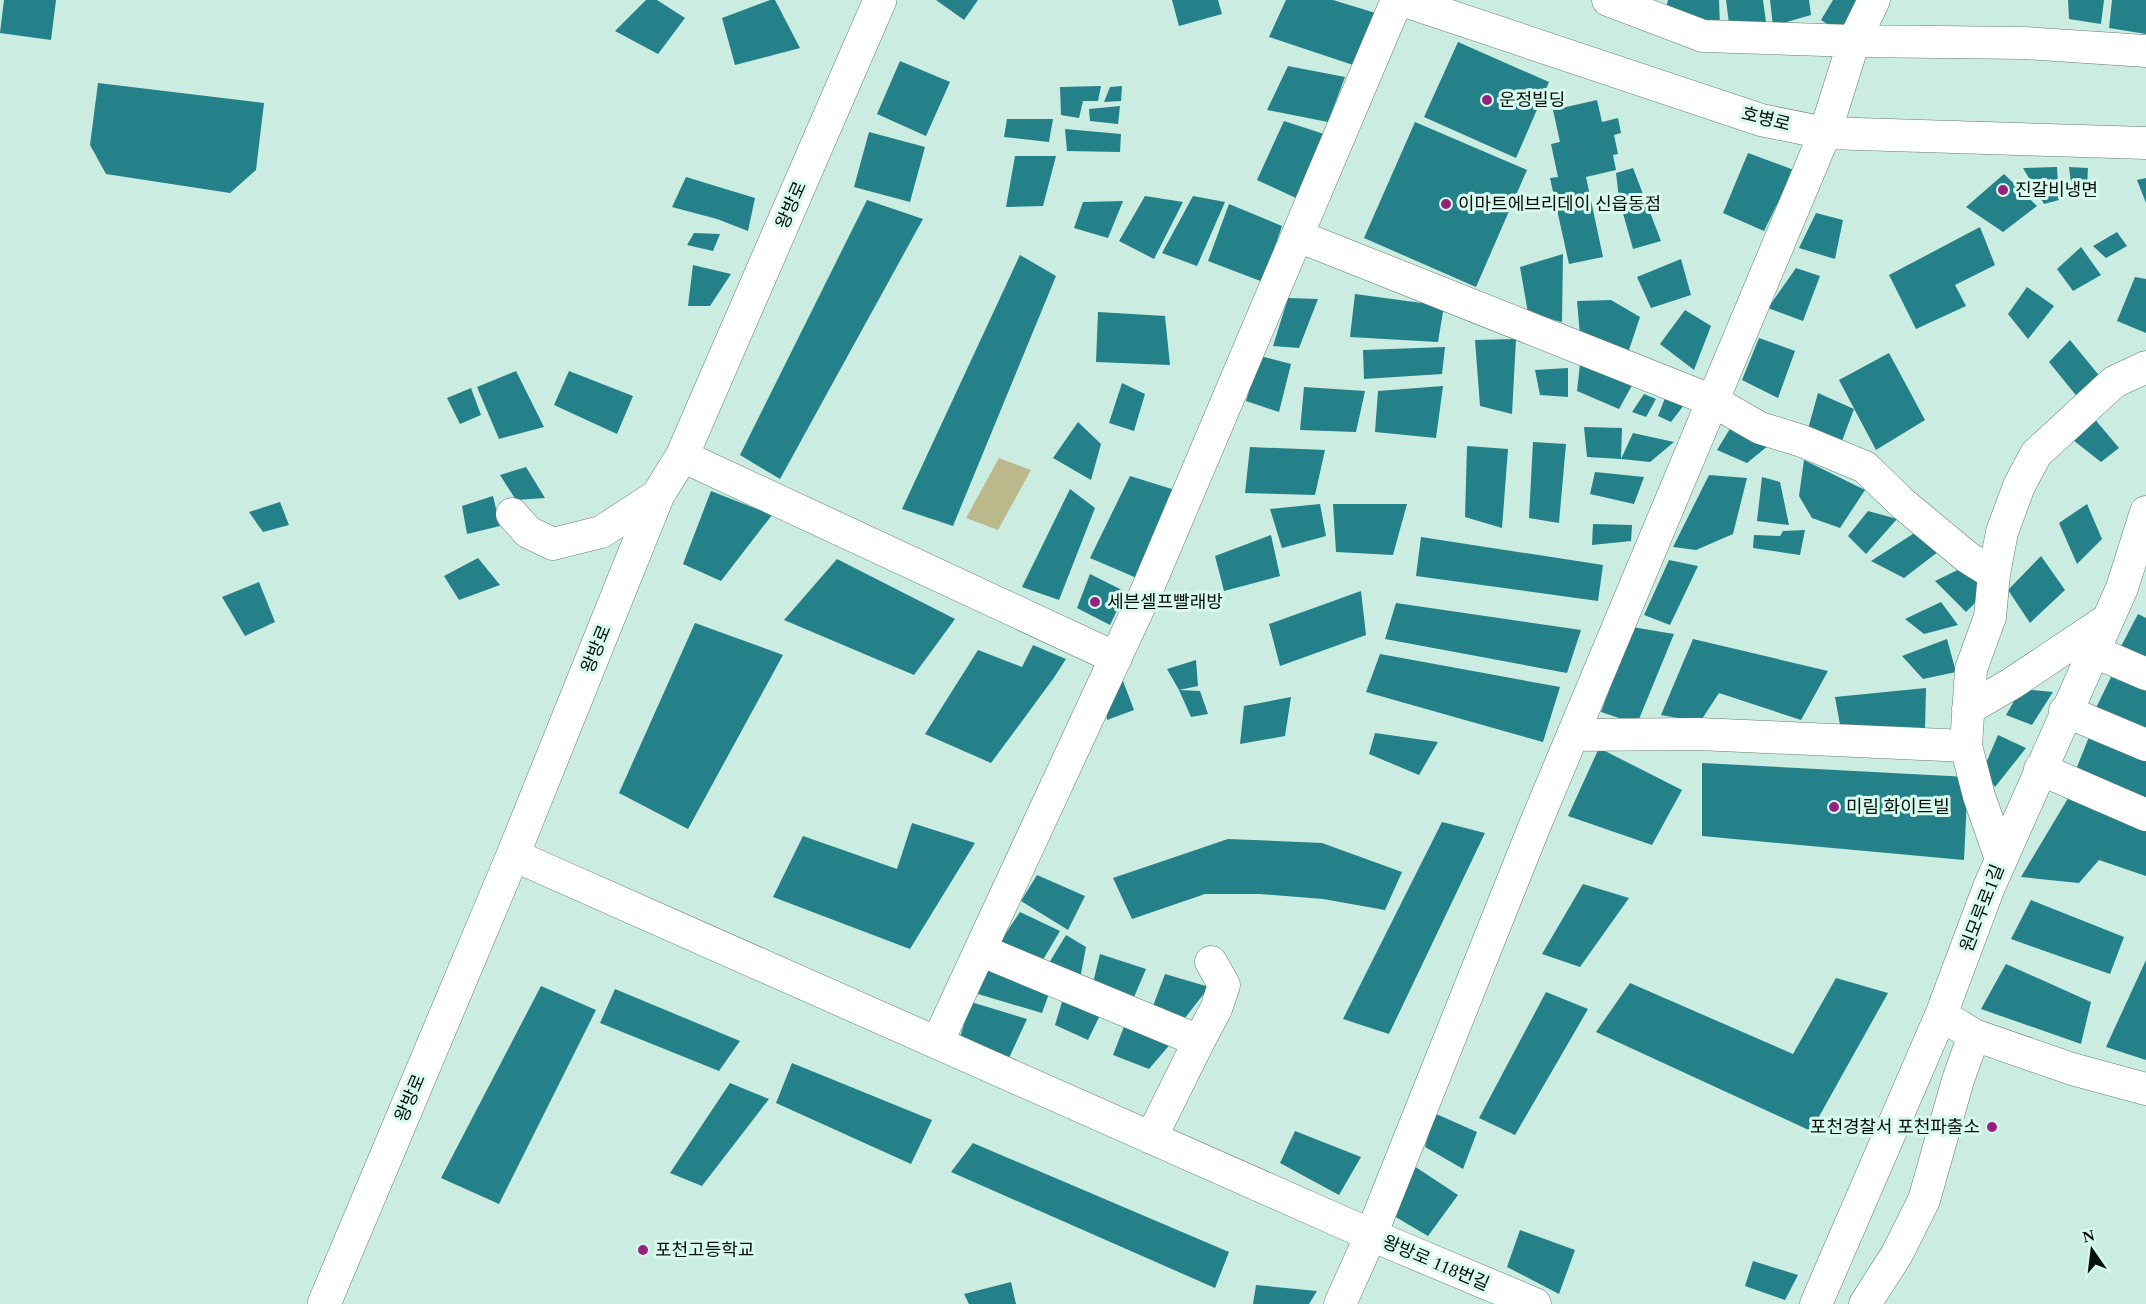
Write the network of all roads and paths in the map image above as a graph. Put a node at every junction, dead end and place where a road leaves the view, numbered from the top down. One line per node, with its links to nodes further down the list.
1 (880, 0): 13 (main road, 왕방로)
2 (1397, 0): 10 (street)
3 (1402, 0): 8 (street, 호병로)
4 (1608, 0): 6 (street)
5 (1874, 0): 6 (street)
6 (1854, 41): 7 (street); 8 (street)
7 (2146, 51)
8 (1826, 133): 9 (street, 호병로); 12 (street)
9 (2146, 142)
10 (1298, 236): 12 (street); 21 (street)
11 (2146, 367): 17 (street)
12 (1713, 401): 17 (street); 25 (street)
13 (682, 456): 14 (main road, 왕방로); 21 (street)
14 (658, 495): 16 (street); 30 (main road, 왕방로)
15 (2146, 512): 18 (street, 원모루로1길)
16 (512, 514)
17 (1994, 573): 23 (street)
18 (2134, 595): 19 (street, 원모루로1길)
19 (2107, 620): 20 (street, 원모루로1길); 23 (street)
20 (2093, 651): 22 (street); 24 (street, 원모루로1길)
21 (1116, 658): 32 (street)
22 (2146, 674)
23 (1968, 709): 27 (street)
24 (2065, 711): 26 (street); 28 (street, 원모루로1길)
25 (1572, 735): 27 (street); 40 (street)
26 (2146, 745)
27 (1966, 746): 31 (street)
28 (2040, 769): 29 (street); 31 (street, 원모루로1길)
29 (2146, 815)
30 (513, 855): 37 (street, 왕방로 118번길); 41 (main road, 왕방로)
31 (2001, 859): 34 (street, 원모루로1길)
32 (980, 950): 36 (street); 37 (street)
33 (1211, 962): 36 (street)
34 (1941, 1015): 35 (street); 44 (street, 원모루로1길)
35 (1974, 1035): 38 (street); 45 (street)
36 (1199, 1041): 39 (street)
37 (937, 1043): 39 (street, 왕방로 118번길)
38 (2146, 1089)
39 (1151, 1138): 40 (street, 왕방로 118번길)
40 (1371, 1235): 42 (street); 43 (street, 왕방로 118번길)
41 (324, 1304)
42 (1340, 1304)
43 (1535, 1304)
44 (1816, 1304)
45 (1864, 1304)

